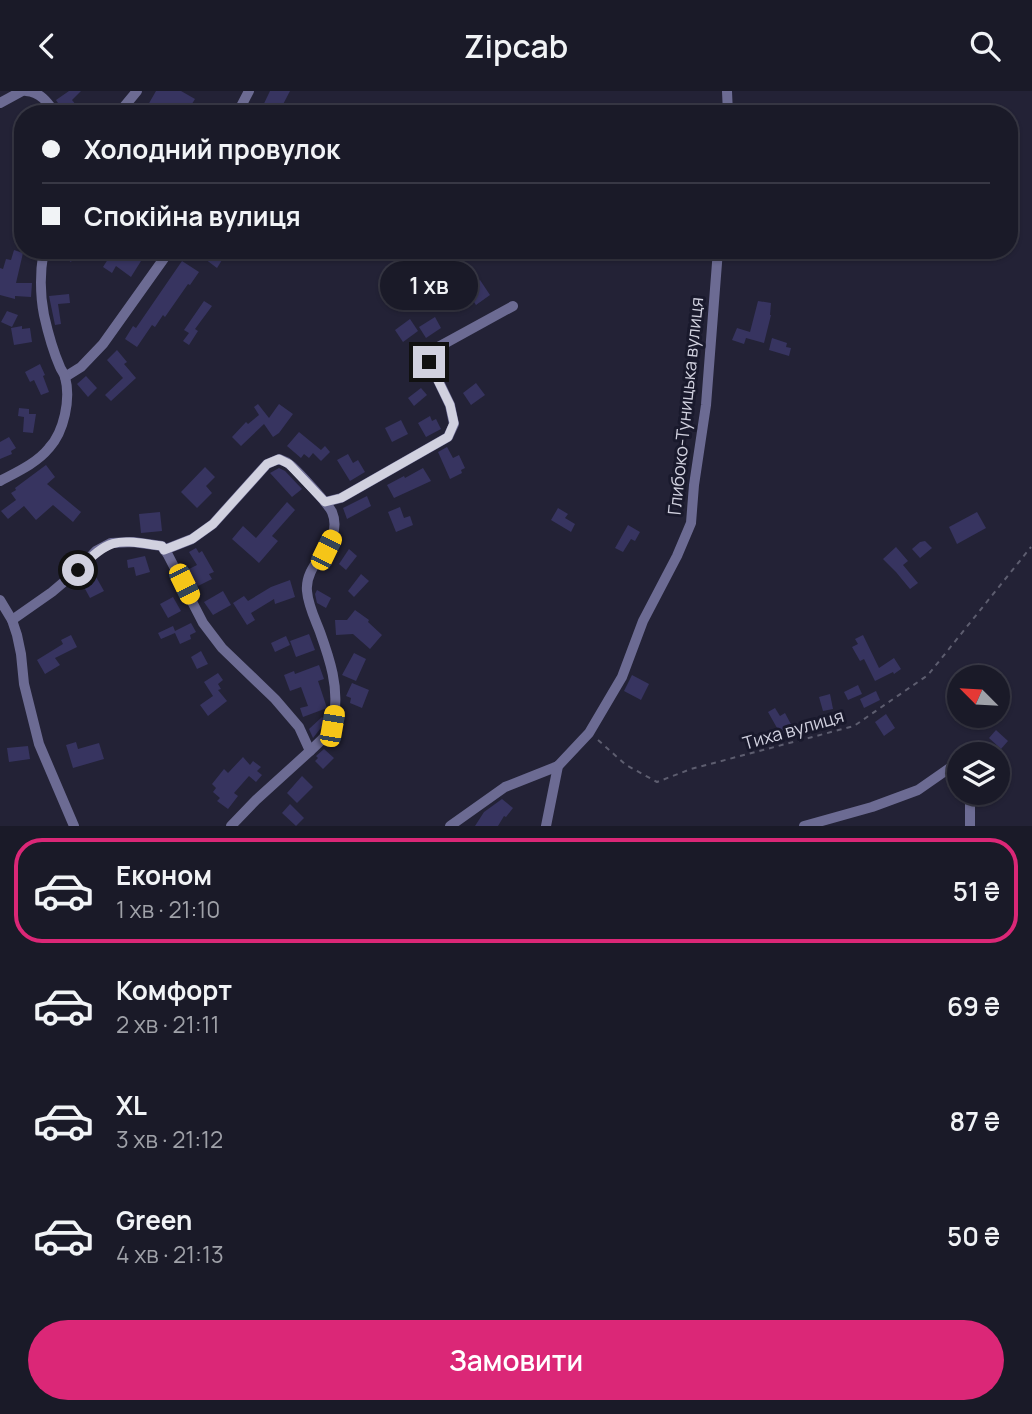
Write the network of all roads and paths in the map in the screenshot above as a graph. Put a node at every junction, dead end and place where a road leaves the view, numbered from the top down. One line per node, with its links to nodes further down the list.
1 (24, 91): 3 (street); 4 (street)
2 (137, 91): 5 (street)
3 (0, 103)
4 (49, 105)
5 (125, 105)
6 (43, 259): 10 (street)
7 (164, 259): 10 (street)
8 (717, 259): 17 (street, Глибоко-Туницька вулиця)
9 (513, 306): 12 (street)
10 (65, 377): 11 (street)
11 (0, 481)
12 (325, 502): 14 (street); 18 (street)
13 (1031, 547): 17 (path, Тиха вулиця)
14 (164, 550): 16 (street); 18 (street)
15 (0, 600): 16 (street)
16 (12, 620): 22 (street)
17 (590, 733): 19 (street, Глибоко-Туницька вулиця)
18 (310, 751): 23 (street)
19 (558, 766): 24 (street); 25 (street)
20 (947, 770): 26 (street)
21 (970, 805): 27 (street)
22 (74, 826)
23 (231, 826)
24 (450, 826)
25 (546, 826)
26 (804, 826)
27 (970, 826)

